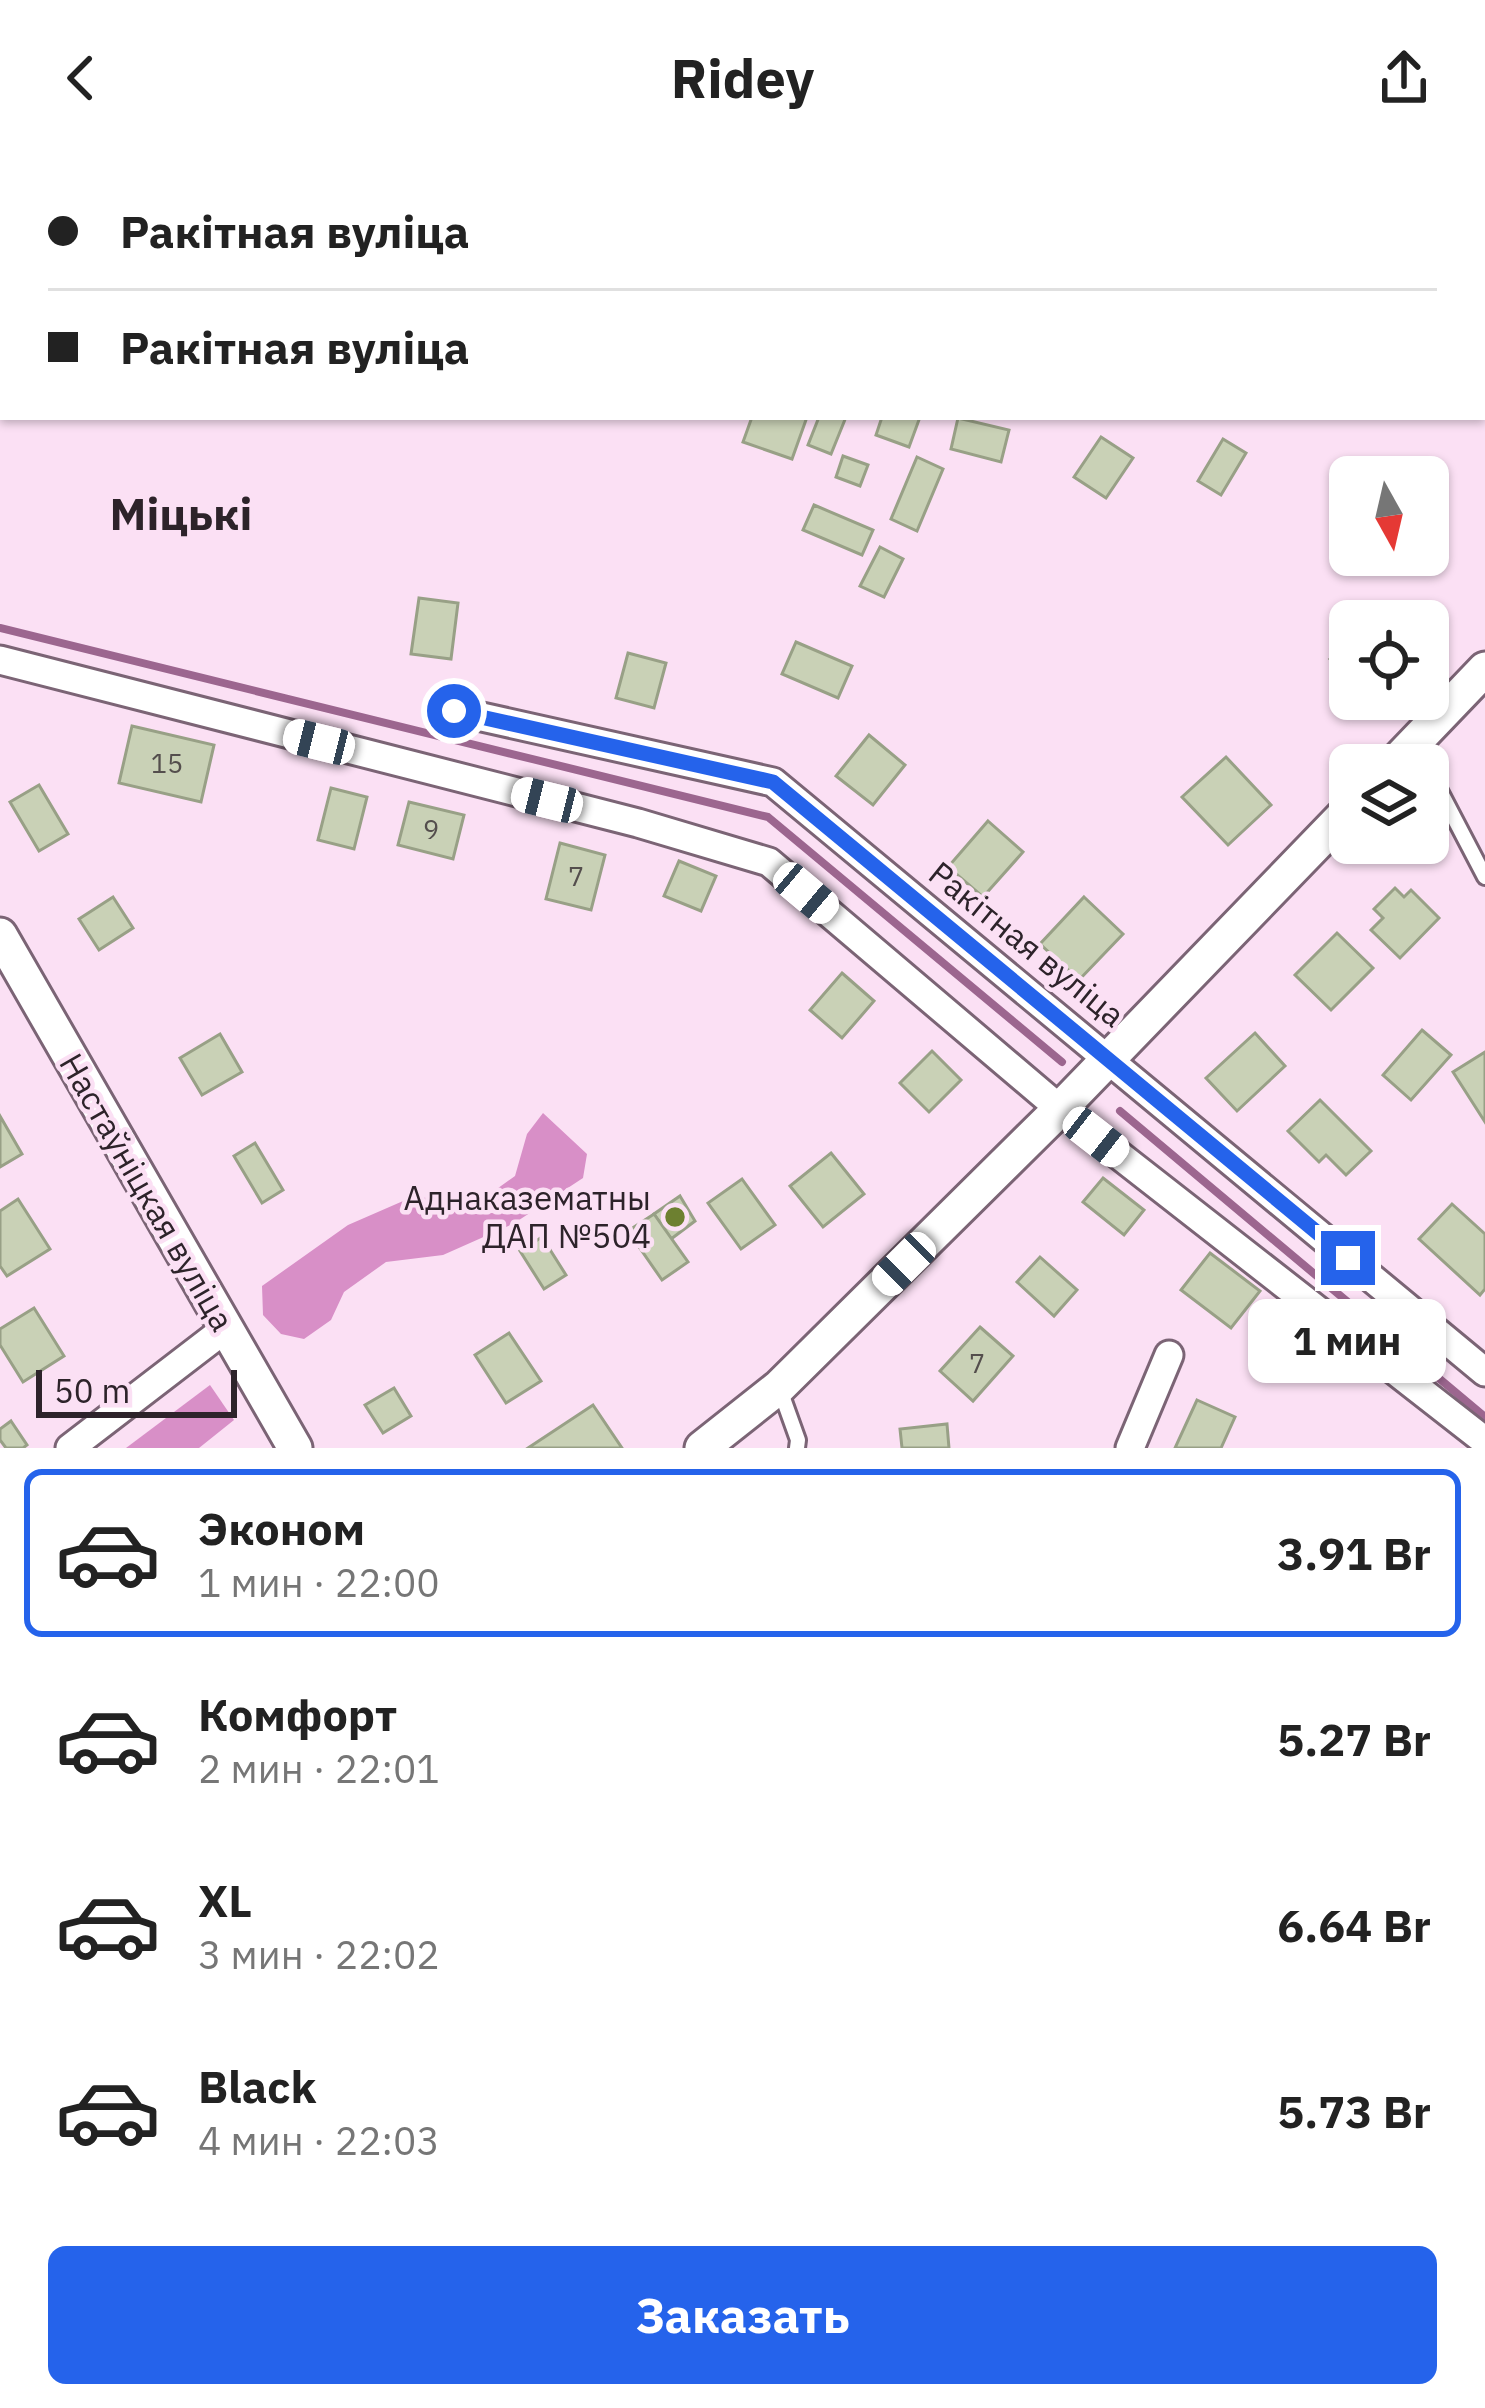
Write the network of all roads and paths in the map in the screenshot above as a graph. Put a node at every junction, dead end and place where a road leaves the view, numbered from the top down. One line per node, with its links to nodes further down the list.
1 (0, 660): 10 (street)
2 (1485, 669): 4 (street)
3 (454, 711): 9 (street, Ракітная вуліца)
4 (1428, 744)
5 (1449, 816): 7 (lane)
6 (1329, 831): 9 (street)
7 (1485, 877)
8 (0, 935): 11 (street, Настаўніцкая вуліца)
9 (1109, 1058): 10 (street); 13 (street, Ракітная вуліца)
10 (1060, 1109): 14 (street); 15 (street)
11 (226, 1329): 16 (street); 17 (street, Настаўніцкая вуліца)
12 (1169, 1355): 20 (street)
13 (1485, 1372)
14 (779, 1387): 18 (street); 19 (lane)
15 (1485, 1441)
16 (70, 1448)
17 (296, 1448)
18 (703, 1448)
19 (796, 1448)
20 (1130, 1448)

